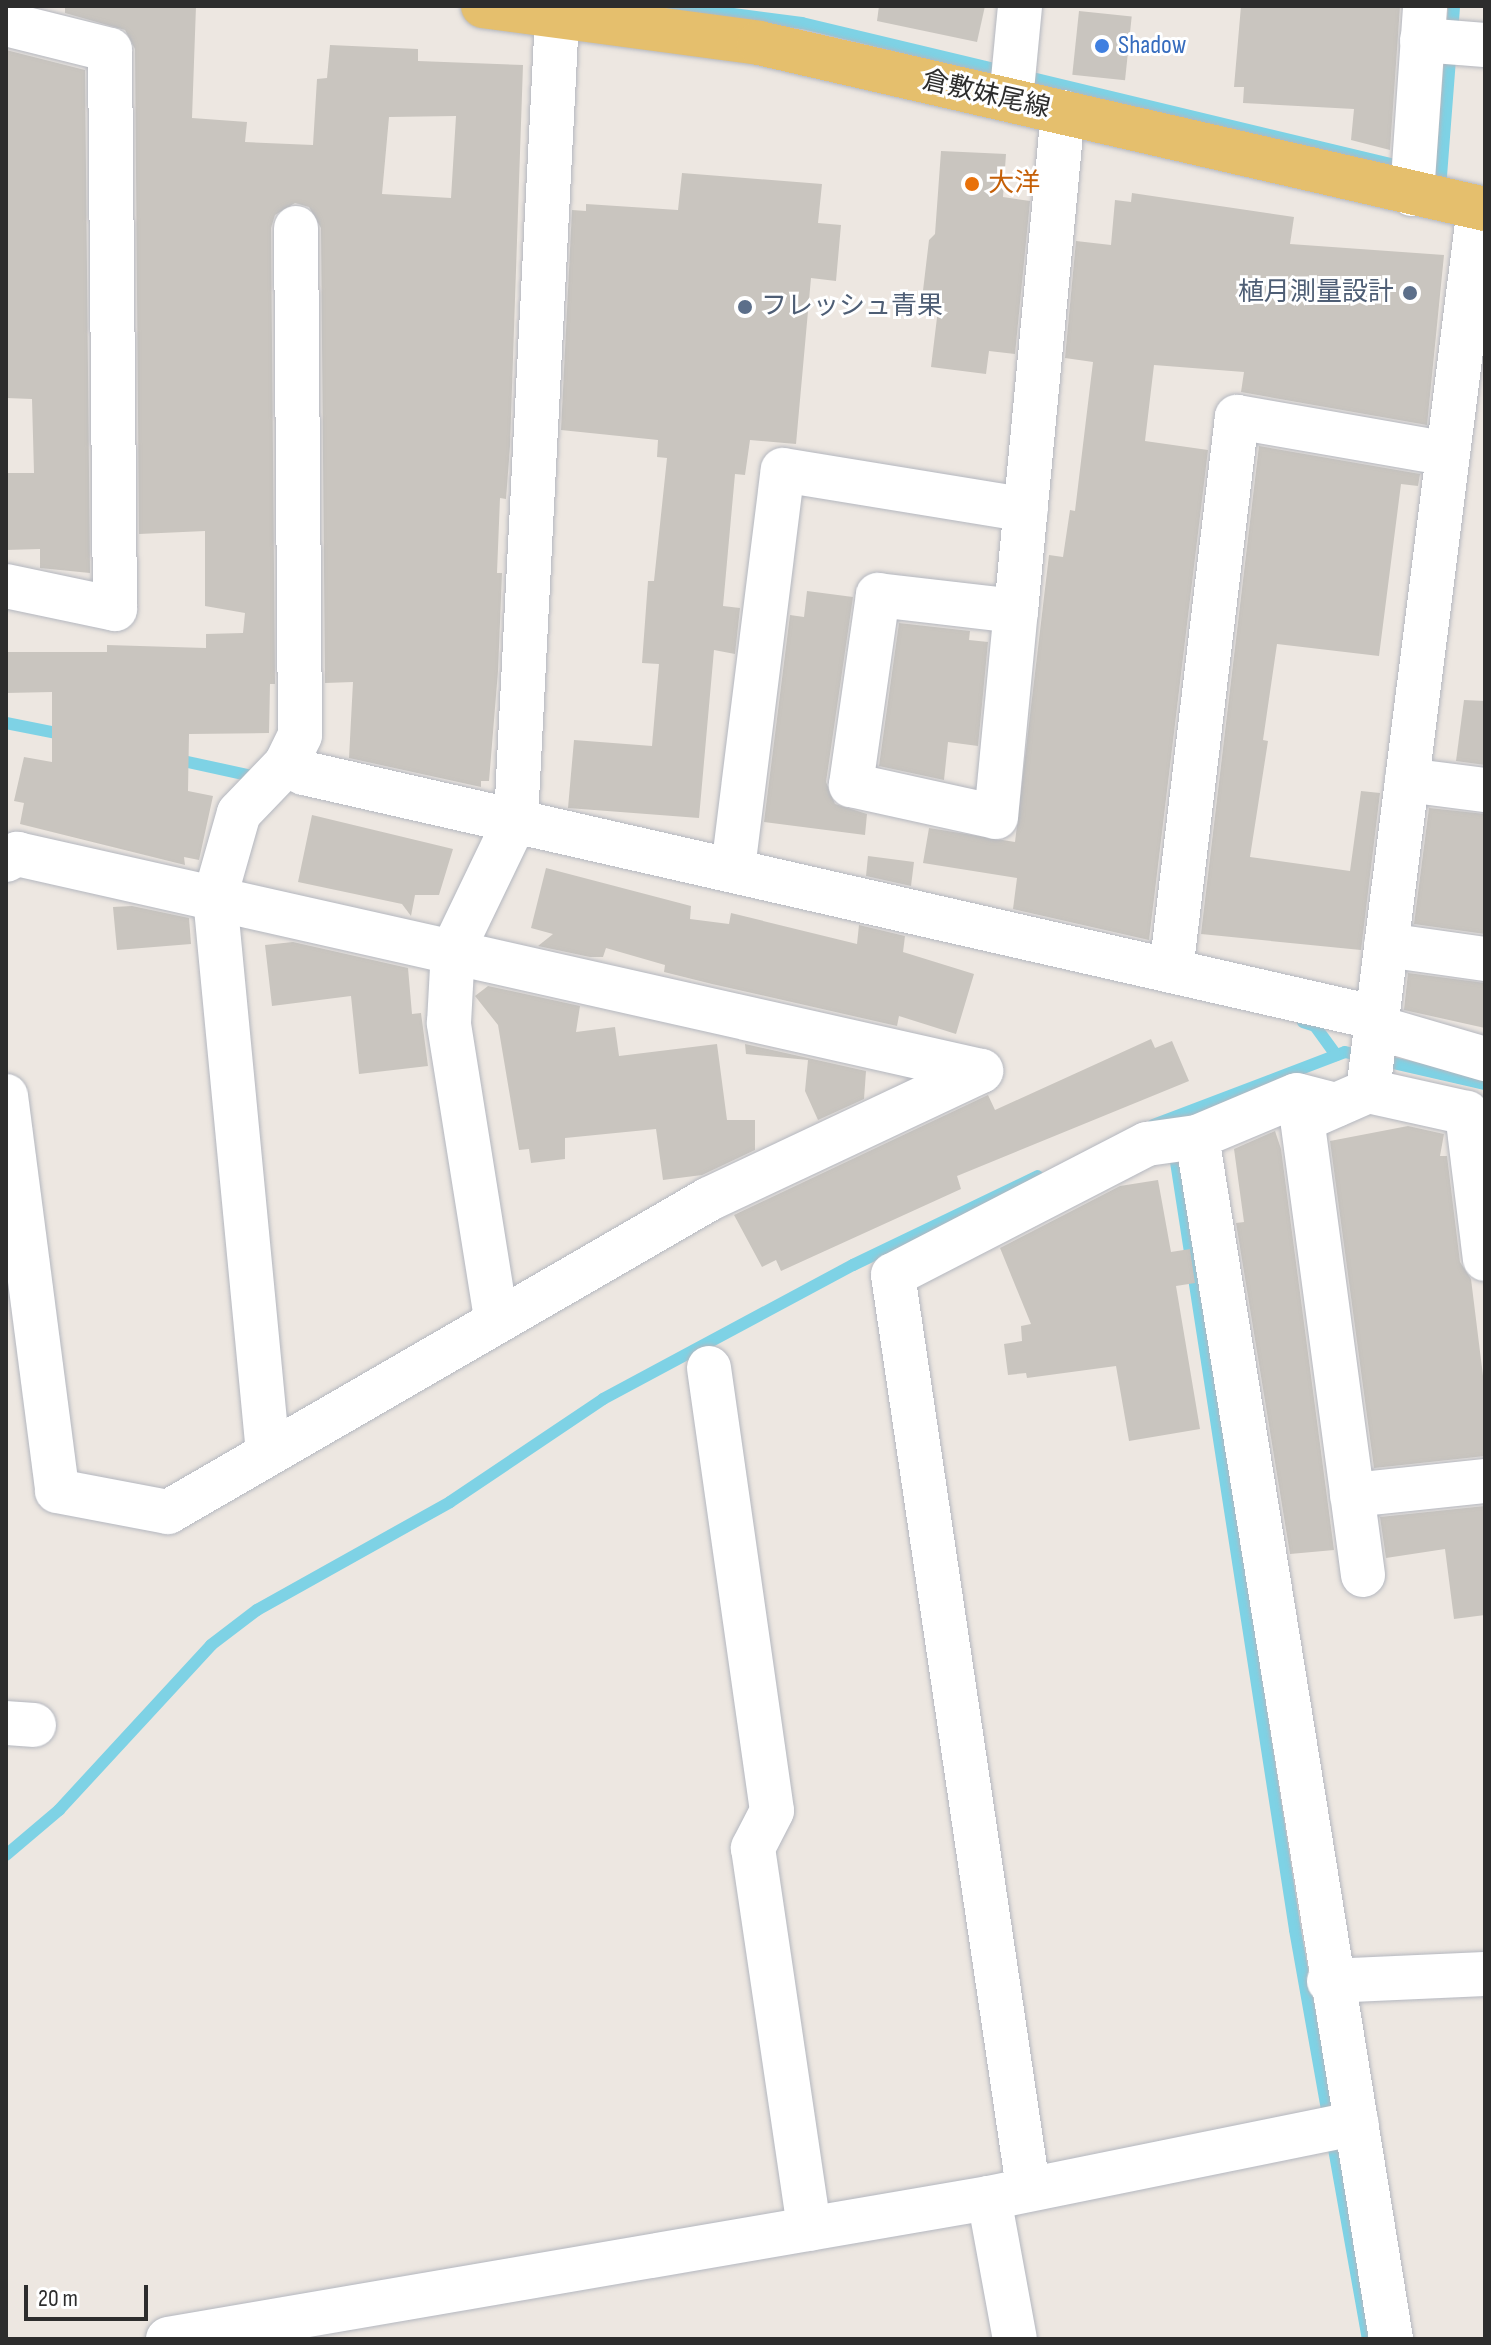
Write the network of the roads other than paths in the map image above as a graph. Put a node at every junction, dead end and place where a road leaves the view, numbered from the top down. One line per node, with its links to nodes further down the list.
1 (483, 6): 3 (main road, 倉敷妹尾線)
2 (1020, 6): 6 (street)
3 (557, 17): 6 (main road, 倉敷妹尾線); 18 (street)
4 (6, 24): 13 (street)
5 (1446, 35): 8 (street)
6 (1013, 83): 7 (main road, 倉敷妹尾線)
7 (1063, 112): 8 (main road, 倉敷妹尾線); 12 (street)
8 (1413, 178): 9 (main road, 倉敷妹尾線)
9 (1482, 209): 11 (street)
10 (296, 228): 15 (street)
11 (1448, 454): 16 (street); 25 (street)
12 (1026, 510): 14 (street); 20 (street)
13 (6, 586)
14 (1016, 611): 14 (street)
15 (276, 773): 18 (street); 21 (street)
16 (1407, 780): 17 (street); 22 (street)
17 (1485, 790)
18 (512, 829): 20 (street); 23 (street)
19 (6, 860): 21 (street)
20 (733, 869): 25 (street)
21 (215, 897): 23 (street); 34 (street)
22 (1386, 945): 24 (street); 26 (street)
23 (453, 950): 32 (street); 32 (street)
24 (1485, 959)
25 (1171, 971): 26 (street)
26 (1367, 1059): 27 (street); 29 (street); 30 (street); 36 (street)
27 (1485, 1059)
28 (6, 1096): 34 (street)
29 (1476, 1111): 31 (street)
30 (1181, 1139): 39 (street); 41 (street)
31 (1485, 1259)
32 (496, 1318): 34 (street)
33 (709, 1368): 42 (street)
34 (268, 1453)
35 (1485, 1481): 36 (street)
36 (1352, 1495): 37 (street)
37 (1363, 1575)
38 (1485, 1974): 39 (street)
39 (1329, 1981): 40 (street)
40 (1340, 2126): 41 (street); 46 (street)
41 (1008, 2193): 42 (street); 45 (street)
42 (809, 2229): 43 (street)
43 (320, 2325): 44 (street)
44 (168, 2339)
45 (1015, 2339)
46 (1391, 2339)

